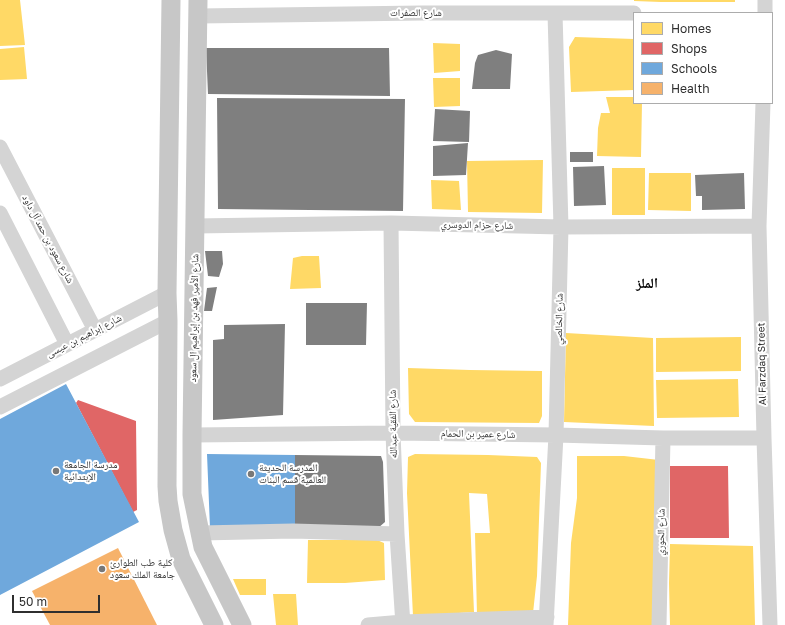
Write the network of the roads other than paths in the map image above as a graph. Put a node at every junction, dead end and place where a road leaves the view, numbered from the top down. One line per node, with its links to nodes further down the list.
1 (171, 0): 15 (main road)
2 (765, 0): 5 (street)
3 (391, 6): 4 (street, شارع الصفرات); 6 (street, شارع الصفرات)
4 (198, 8): 12 (main road, شارع الأمير فهد بن إبراهيم ال سعود)
5 (766, 12)
6 (555, 13): 7 (street, شارع الصفرات); 14 (street, شارع الخالصي)
7 (633, 14)
8 (763, 104): 13 (street, Al Farzdaq Street)
9 (0, 147): 17 (street, شارع سعود بن حمد آل داود)
10 (0, 213): 18 (street)
11 (391, 223): 12 (street, شارع حزام الدوسري); 14 (street, شارع حزام الدوسري); 21 (street, شارع الفقية عبدالله)
12 (196, 226): 22 (main road, شارع الأمير فهد بن إبراهيم ال سعود)
13 (758, 226): 14 (street, شارع حزام الدوسري); 25 (street, Al Farzdaq Street)
14 (561, 227): 23 (street, شارع الخالصي)
15 (167, 293): 16 (main road); 17 (street, شارع إبراهيم بن عيسى)
16 (168, 321): 20 (street); 30 (main road)
17 (95, 330): 18 (street, شارع إبراهيم بن عيسى)
18 (67, 344): 19 (street, شارع إبراهيم بن عيسى)
19 (0, 379)
20 (0, 407)
21 (393, 433): 22 (street, شارع عمير بن الحمام); 23 (street, شارع عمير بن الحمام); 27 (street, شارع الفقية عبدالله)
22 (192, 435): 26 (main road, شارع الأمير فهد بن إبراهيم ال سعود)
23 (556, 435): 24 (street, شارع عمير بن الحمام); 28 (street, شارع الخالصي)
24 (663, 438): 25 (street, شارع عمير بن الحمام); 33 (street, شارع الحوري)
25 (764, 438): 34 (street, Al Farzdaq Street)
26 (201, 534): 27 (street); 31 (main road, شارع الأمير فهد بن إبراهيم ال سعود)
27 (397, 534): 29 (street, شارع الفقية عبدالله)
28 (547, 621): 29 (street)
29 (403, 624): 32 (street)
30 (214, 625)
31 (242, 625)
32 (368, 625)
33 (659, 625)
34 (770, 625)

